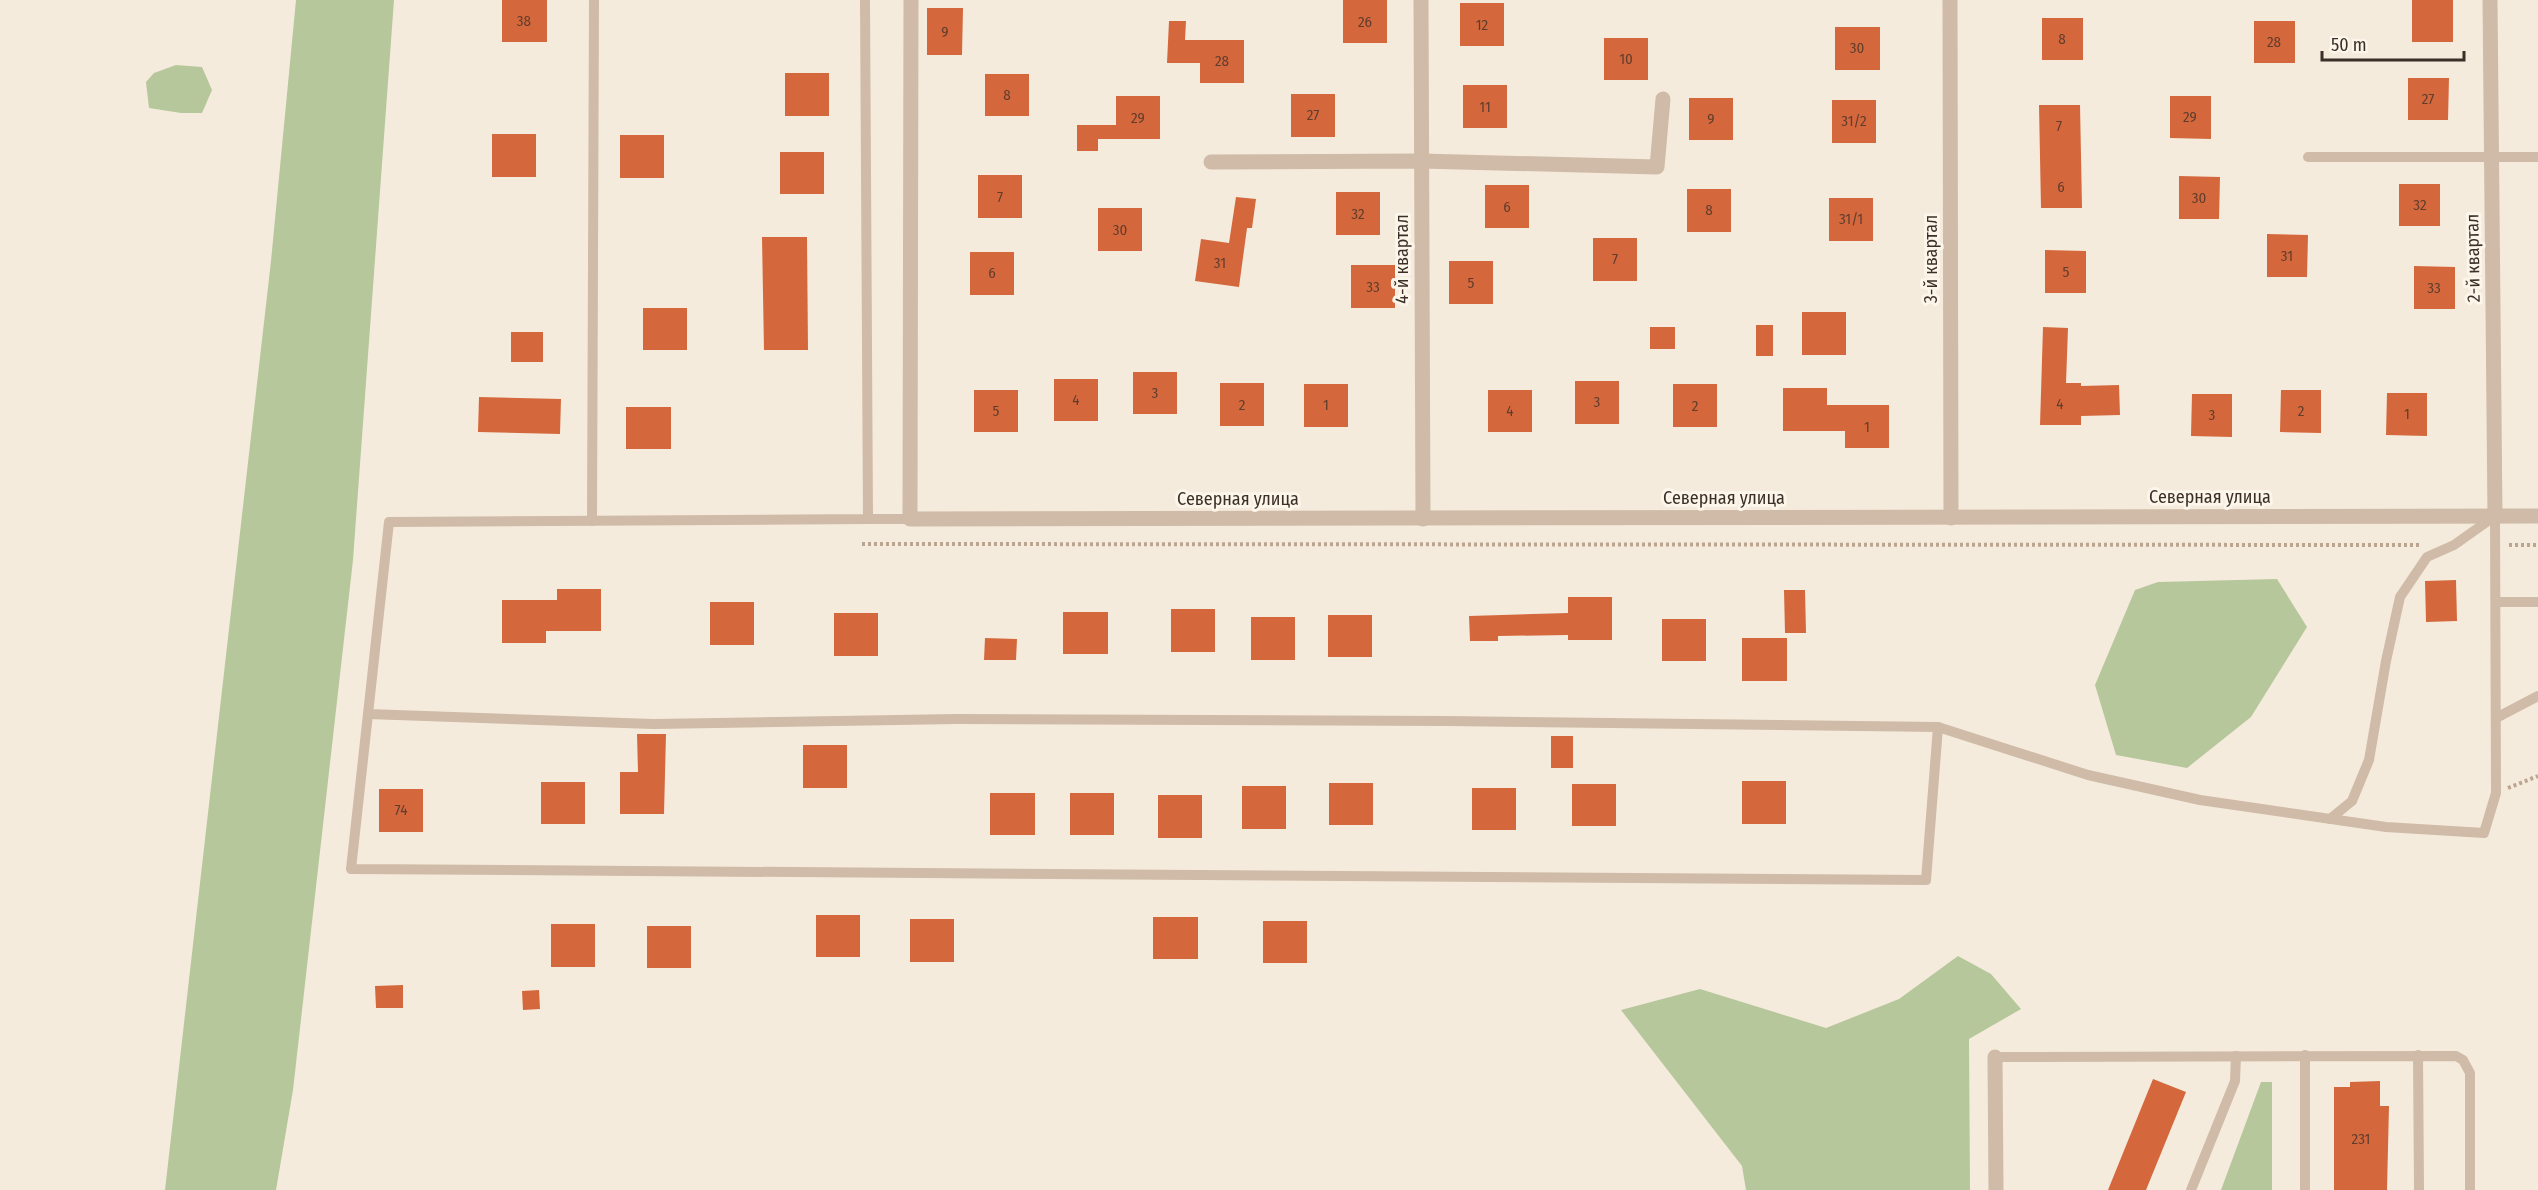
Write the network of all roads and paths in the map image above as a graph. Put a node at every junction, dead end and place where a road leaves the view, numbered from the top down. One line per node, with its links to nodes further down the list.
1 (594, 0): 19 (lane)
2 (865, 0): 16 (lane)
3 (911, 0): 17 (street)
4 (1421, 0): 11 (street, 4-й квартал)
5 (1950, 0): 15 (street, 3-й квартал)
6 (2490, 0): 9 (street, 2-й квартал)
7 (1664, 99): 11 (street)
8 (2308, 157): 9 (lane)
9 (2492, 157): 10 (lane); 13 (street, 2-й квартал)
10 (2538, 157)
11 (1421, 161): 12 (street); 18 (street, 4-й квартал)
12 (1210, 162)
13 (2495, 516): 14 (street, Северная улица); 15 (street, Северная улица); 21 (lane); 22 (lane)
14 (2538, 516)
15 (1951, 518): 18 (street, Северная улица)
16 (868, 519): 17 (lane); 19 (lane)
17 (910, 519): 18 (street, Северная улица)
18 (1423, 519)
19 (592, 521): 27 (lane)
20 (862, 544): 21 (path)
21 (2454, 545): 32 (lane)
22 (2496, 545): 23 (path); 24 (lane)
23 (2538, 545)
24 (2496, 602): 25 (lane); 28 (lane)
25 (2538, 602)
26 (2538, 696): 28 (lane)
27 (368, 714): 29 (lane); 29 (lane)
28 (2496, 718): 31 (lane)
29 (1938, 727): 32 (lane)
30 (2538, 776): 31 (path)
31 (2496, 793): 32 (lane)
32 (2330, 819)
33 (2305, 1055): 34 (lane); 35 (lane); 39 (lane)
34 (2418, 1055): 40 (lane); 41 (lane)
35 (2236, 1056): 36 (lane); 38 (lane)
36 (1995, 1057): 37 (street)
37 (1996, 1190)
38 (2191, 1190)
39 (2305, 1190)
40 (2419, 1190)
41 (2470, 1190)

